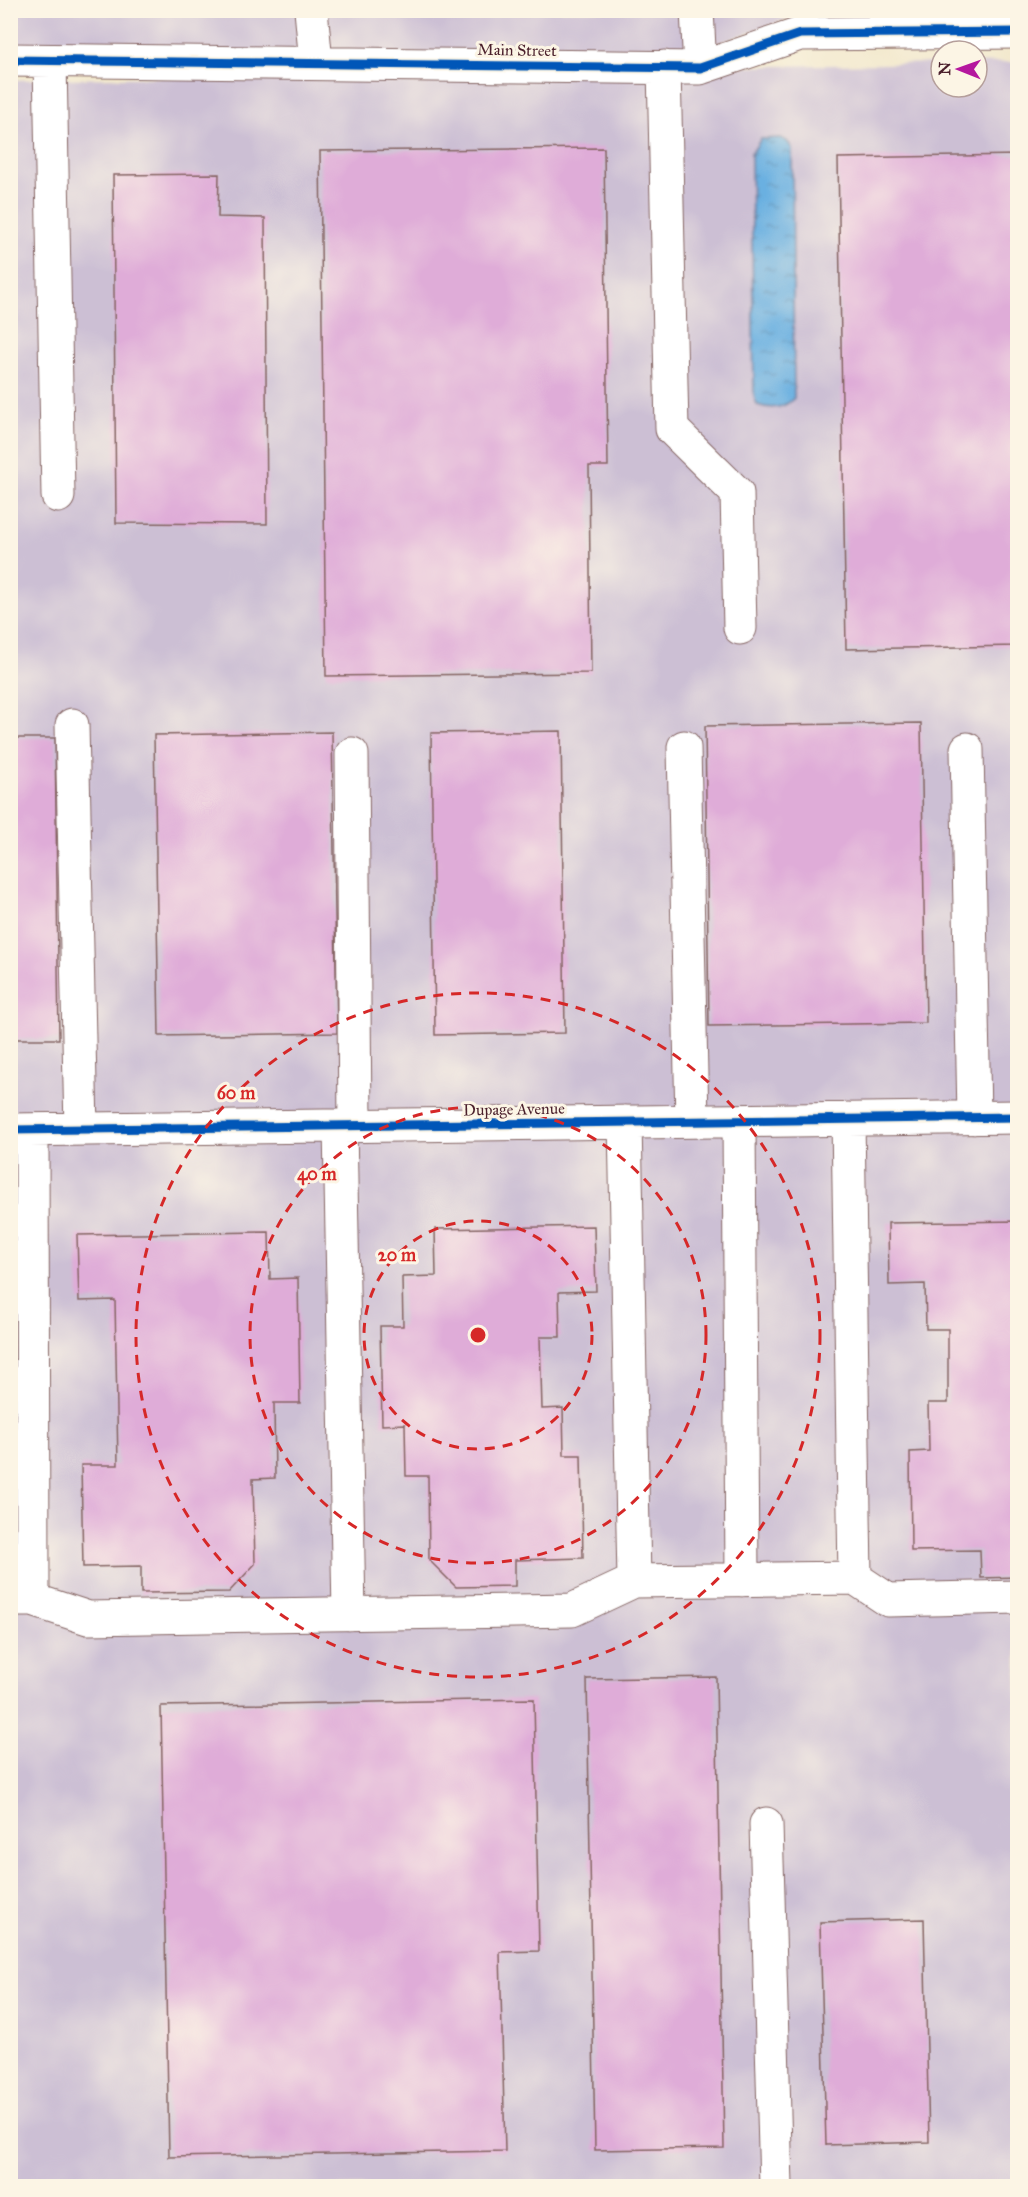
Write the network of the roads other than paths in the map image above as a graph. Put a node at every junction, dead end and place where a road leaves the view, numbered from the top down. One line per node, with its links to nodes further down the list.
1 (311, 10): 7 (street)
2 (697, 10): 9 (street)
3 (800, 22): 4 (street, Main Street); 9 (street, Main Street)
4 (1017, 32)
5 (10, 60): 6 (street, Main Street)
6 (50, 60): 7 (street, Main Street); 10 (street)
7 (316, 63): 8 (street, Main Street)
8 (664, 68): 9 (street, Main Street); 11 (street)
9 (700, 68)
10 (58, 495)
11 (740, 628)
12 (72, 725): 24 (street)
13 (684, 747): 19 (street)
14 (967, 749): 17 (street)
15 (352, 754): 22 (street)
16 (1017, 1117): 17 (street, Dupage Avenue)
17 (974, 1118): 18 (street, Dupage Avenue)
18 (848, 1119): 20 (street, Dupage Avenue); 25 (street)
19 (692, 1121): 20 (street, Dupage Avenue); 21 (street, Dupage Avenue)
20 (739, 1121): 26 (street)
21 (625, 1122): 22 (street, Dupage Avenue); 27 (street)
22 (348, 1126): 24 (street, Dupage Avenue); 30 (street)
23 (21, 1130): 24 (street, Dupage Avenue); 29 (street)
24 (81, 1130)
25 (855, 1578): 26 (street); 28 (street)
26 (742, 1580): 27 (street)
27 (634, 1581): 30 (street)
28 (1017, 1597)
29 (22, 1600): 30 (street)
30 (349, 1614)
31 (766, 1824): 32 (street)
32 (776, 2187)

